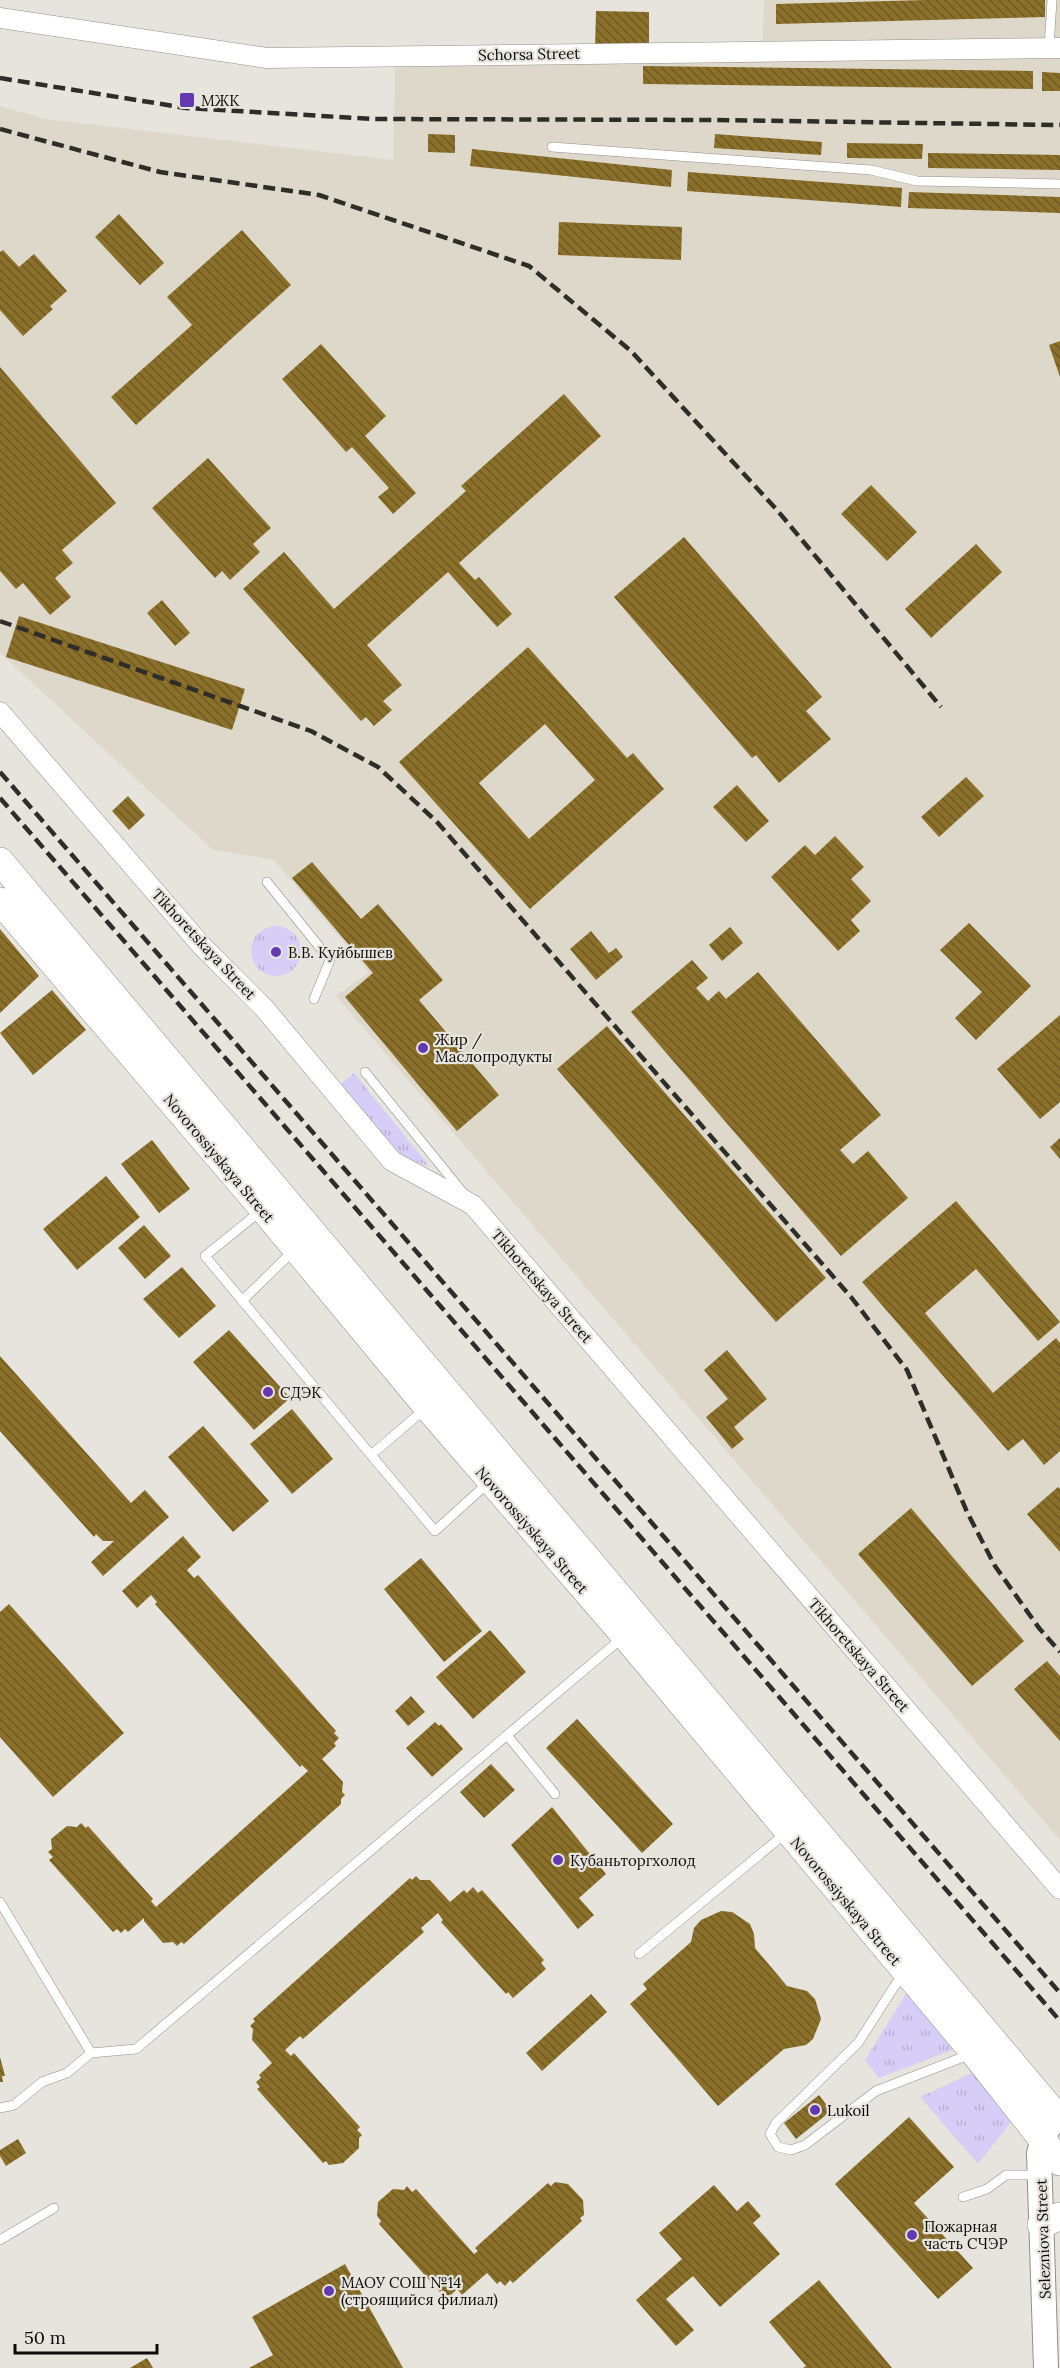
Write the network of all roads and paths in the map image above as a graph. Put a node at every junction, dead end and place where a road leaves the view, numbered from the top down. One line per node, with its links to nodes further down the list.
1 (1052, 0): 3 (lane)
2 (0, 18): 3 (street, Schorsa Street)
3 (1055, 48)
4 (552, 147): 5 (lane)
5 (1060, 184)
6 (0, 712): 12 (street, Tikhoretskaya Street)
7 (0, 861): 16 (main road, Novorossiyskaya Street)
8 (267, 882): 10 (lane)
9 (1, 905): 13 (main road, Novorossiyskaya Street)
10 (314, 999)
11 (365, 1072): 12 (lane)
12 (473, 1205): 23 (street, Tikhoretskaya Street)
13 (263, 1209): 14 (main road, Novorossiyskaya Street); 15 (lane)
14 (296, 1249): 15 (lane); 16 (main road, Novorossiyskaya Street)
15 (242, 1300): 17 (lane)
16 (437, 1399): 17 (lane); 18 (main road, Novorossiyskaya Street); 19 (main road, Novorossiyskaya Street)
17 (371, 1455): 18 (lane)
18 (490, 1481): 19 (main road, Novorossiyskaya Street)
19 (633, 1628): 20 (lane); 22 (main road, Novorossiyskaya Street); 30 (main road, Novorossiyskaya Street)
20 (507, 1735): 21 (lane); 27 (lane)
21 (555, 1794)
22 (788, 1831): 25 (lane); 26 (main road, Novorossiyskaya Street)
23 (1060, 1889)
24 (0, 1902): 27 (lane)
25 (639, 1954)
26 (905, 1971): 28 (main road, Novorossiyskaya Street); 28 (lane)
27 (91, 2053): 29 (lane)
28 (974, 2053): 31 (main road, Novorossiyskaya Street)
29 (0, 2108)
30 (1058, 2117): 31 (street)
31 (1042, 2140): 32 (main road, Novorossiyskaya Street)
32 (1050, 2169): 33 (lane); 35 (street, Selezniova Street)
33 (963, 2197)
34 (54, 2208): 36 (lane)
35 (1051, 2221): 37 (street, Selezniova Street)
36 (0, 2240)
37 (1046, 2368)

